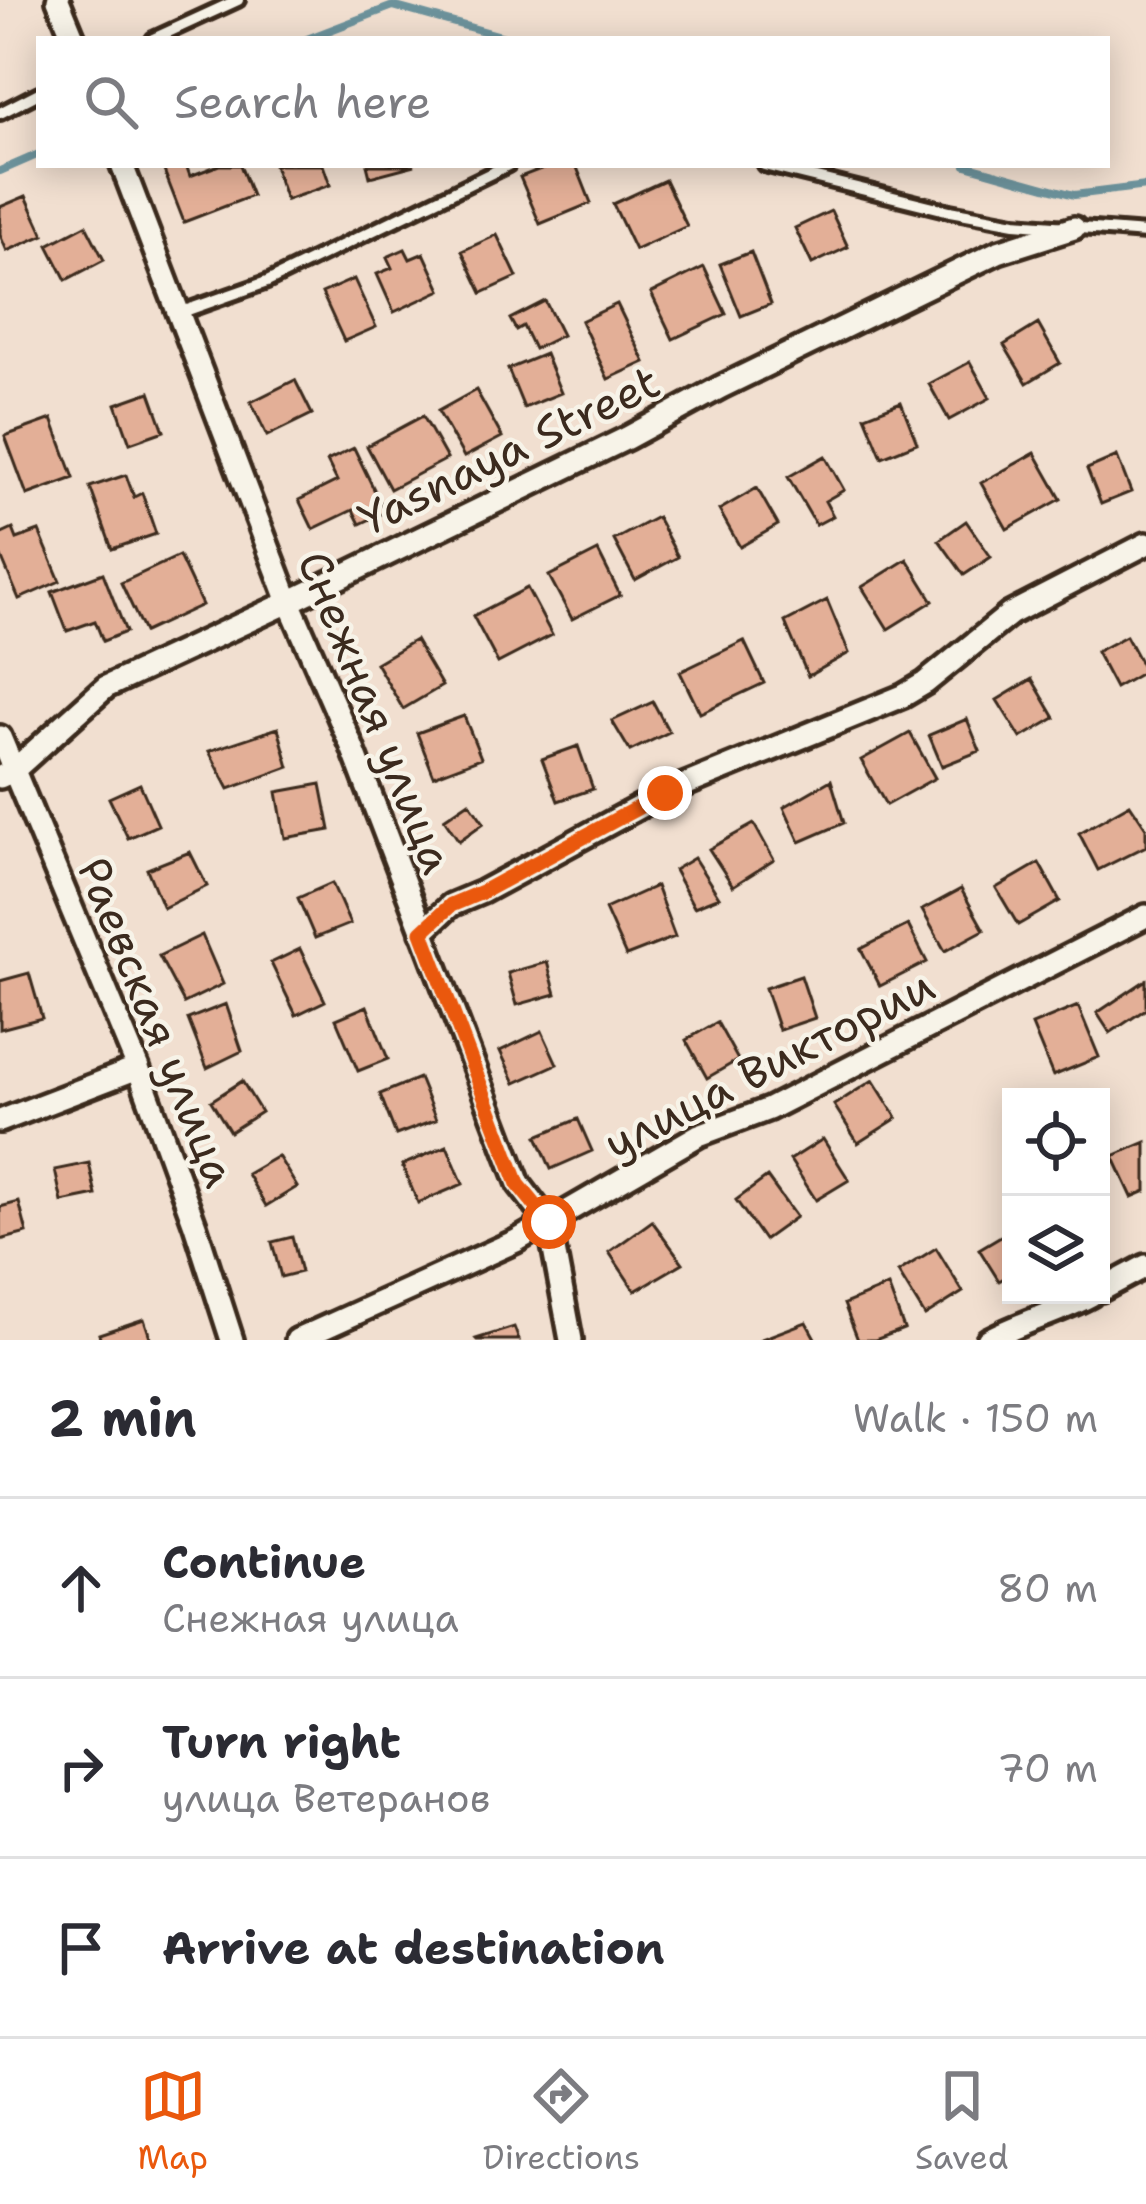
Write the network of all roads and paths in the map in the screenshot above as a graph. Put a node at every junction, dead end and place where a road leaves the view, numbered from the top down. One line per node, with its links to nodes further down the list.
1 (58, 0): 3 (street)
2 (238, 0): 4 (lane)
3 (73, 36)
4 (160, 36)
5 (36, 95): 6 (lane)
6 (0, 113)
7 (123, 168): 12 (street, Снежная улица)
8 (502, 168): 12 (lane)
9 (776, 168): 10 (lane)
10 (1074, 228): 11 (lane); 14 (street, Yasnaya Street)
11 (1146, 233)
12 (179, 313): 14 (street, Снежная улица)
13 (1146, 544): 18 (street)
14 (289, 602): 16 (street, Yasnaya Street); 18 (street, Снежная улица)
15 (0, 736): 16 (street, Раевская улица)
16 (6, 774): 19 (street, Раевская улица)
17 (1146, 916): 21 (street, улица Виктории)
18 (422, 932): 21 (street, Снежная улица)
19 (138, 1068): 20 (street); 25 (street, Раевская улица)
20 (0, 1121)
21 (549, 1222): 26 (street, улица Виктории); 27 (street, Снежная улица)
22 (1146, 1266): 23 (street)
23 (1110, 1285)
24 (1075, 1304): 28 (street)
25 (232, 1340)
26 (297, 1340)
27 (571, 1340)
28 (988, 1340)

